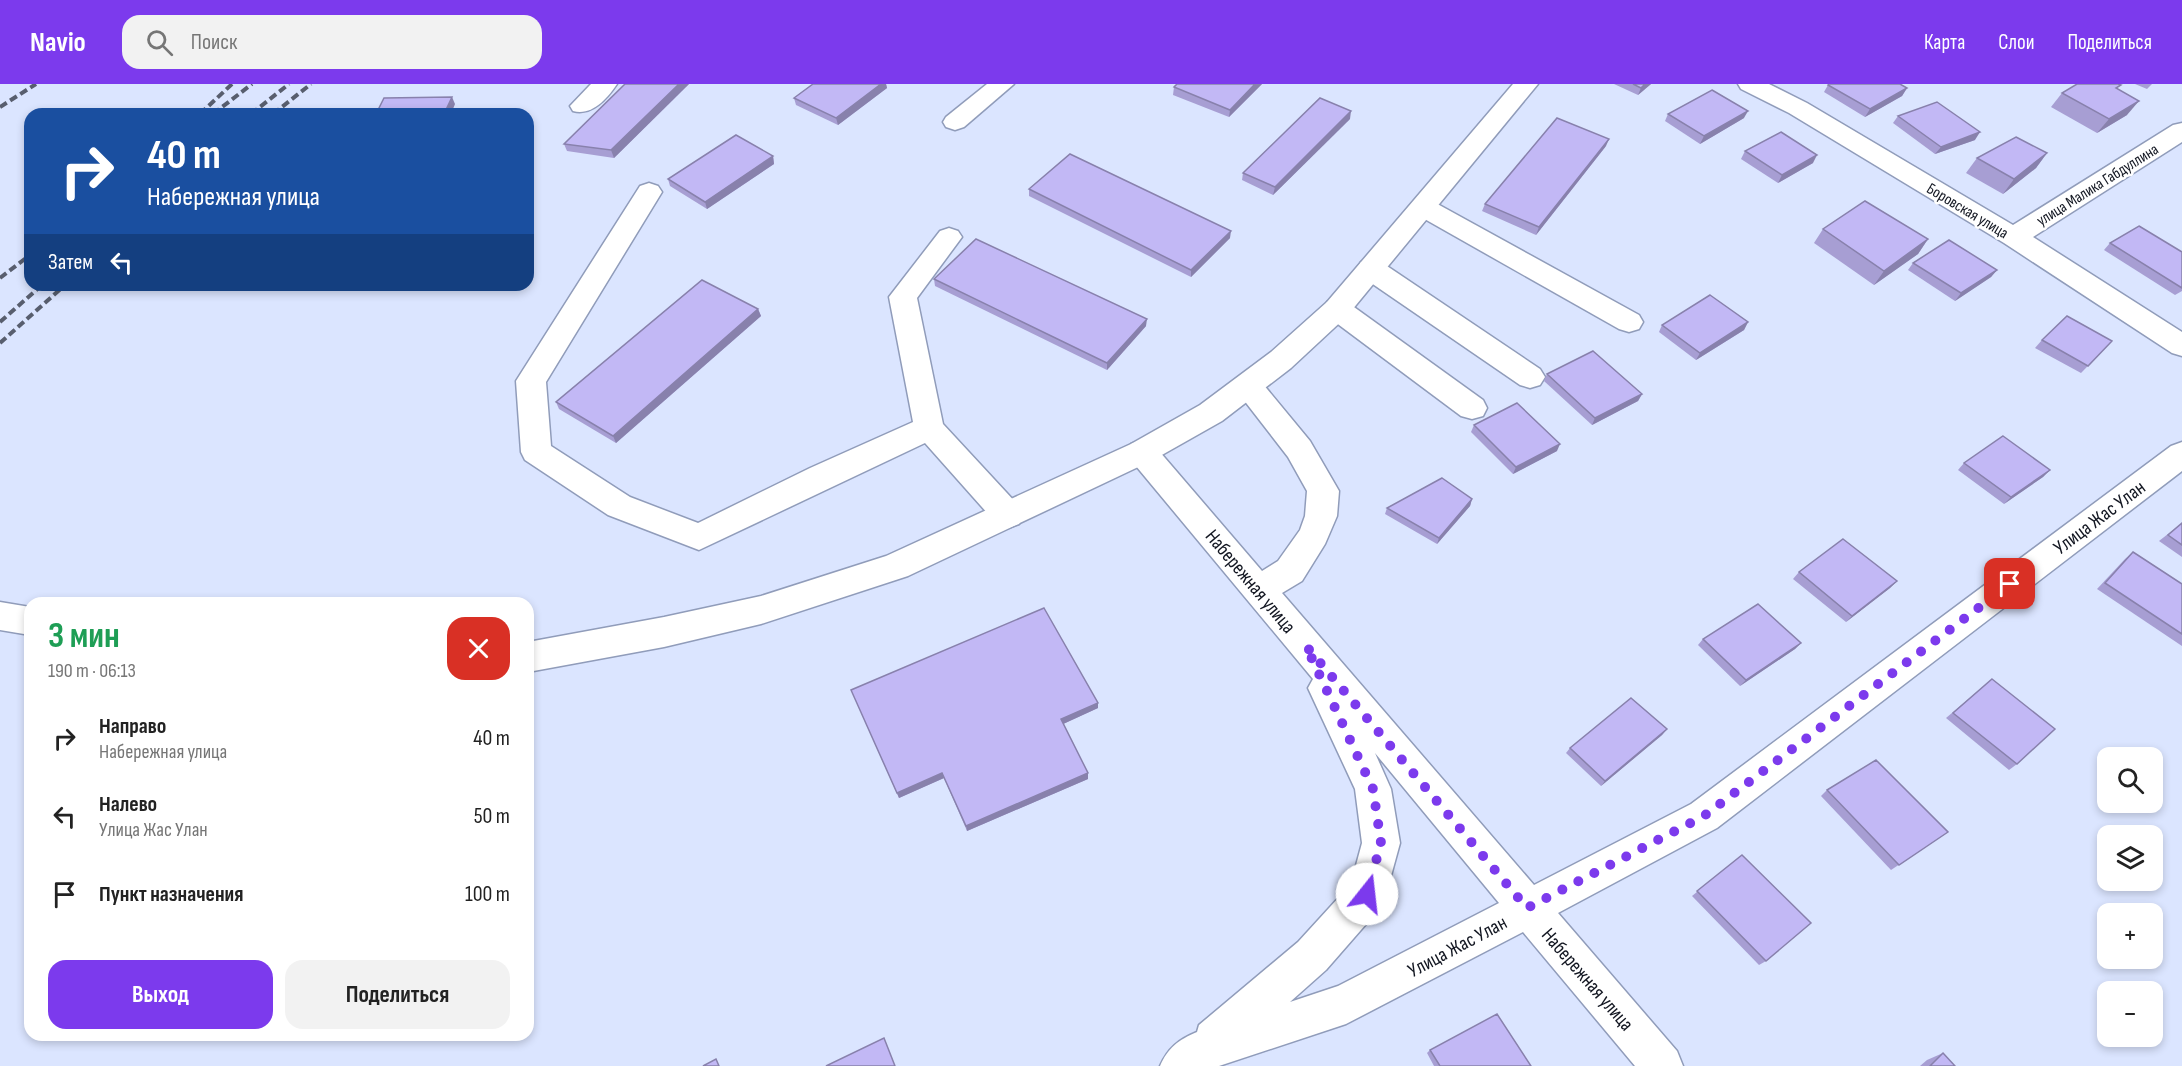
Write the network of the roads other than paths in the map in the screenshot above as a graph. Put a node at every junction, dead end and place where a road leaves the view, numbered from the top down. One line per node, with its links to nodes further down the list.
1 (605, 84): 5 (street)
2 (1002, 84): 6 (street)
3 (1526, 84): 9 (street)
4 (1749, 84): 11 (street, Боровская улица)
5 (582, 106)
6 (955, 122)
7 (2182, 131): 11 (street, улица Малика Габдуллина)
8 (649, 192): 19 (street)
9 (1423, 207): 12 (street); 14 (street)
10 (949, 237): 19 (street)
11 (2013, 237): 15 (street, Боровская улица)
12 (1371, 269): 13 (street); 16 (street)
13 (1336, 309): 17 (street); 18 (street)
14 (1629, 322)
15 (2182, 346)
16 (1530, 377)
17 (1248, 386): 20 (street); 23 (street)
18 (1472, 408)
19 (929, 428): 22 (street)
20 (1142, 452): 22 (street); 23 (street, Набережная улица)
21 (2182, 454): 28 (street, Улица Жас Улан)
22 (1008, 515): 27 (street)
23 (1258, 590): 26 (street, Набережная улица)
24 (0, 616): 25 (street)
25 (24, 620)
26 (1306, 646): 28 (street, Набережная улица); 29 (street)
27 (534, 656)
28 (1527, 908): 29 (street, Улица Жас Улан); 30 (street, Набережная улица)
29 (1191, 1059)
30 (1662, 1066)

